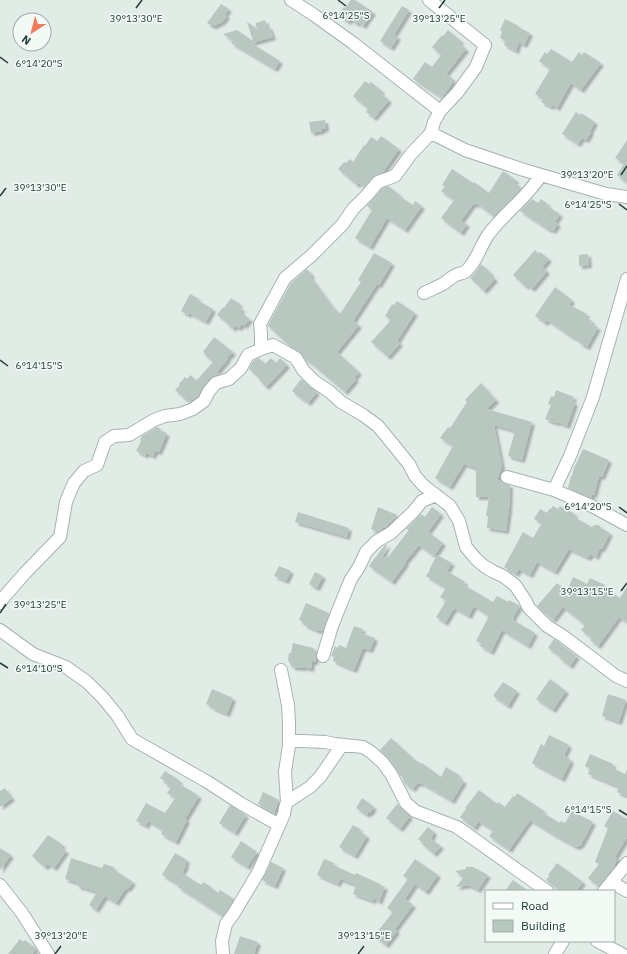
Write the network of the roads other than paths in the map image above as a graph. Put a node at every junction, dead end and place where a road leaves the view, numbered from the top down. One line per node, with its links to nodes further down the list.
1 (291, 0): 3 (street)
2 (429, 0): 3 (street)
3 (440, 110): 4 (street)
4 (431, 133): 5 (street); 9 (street)
5 (541, 175): 6 (street); 8 (street)
6 (627, 197)
7 (627, 279): 11 (street)
8 (424, 293)
9 (261, 349): 12 (street); 14 (street)
10 (507, 477): 11 (street)
11 (554, 490): 13 (street)
12 (436, 495): 16 (street); 18 (street)
13 (627, 525)
14 (0, 603)
15 (0, 630): 22 (street)
16 (323, 656)
17 (281, 670): 19 (street)
18 (627, 680)
19 (289, 741): 20 (street); 21 (street)
20 (342, 745): 21 (street); 26 (street)
21 (287, 802): 22 (street)
22 (279, 825): 32 (street)
23 (627, 863): 24 (street)
24 (613, 880): 27 (street); 28 (street)
25 (0, 885): 31 (street)
26 (546, 890)
27 (605, 890)
28 (627, 891)
29 (562, 942): 33 (street)
30 (598, 942): 34 (street)
31 (48, 954)
32 (223, 954)
33 (555, 954)
34 (622, 954)

